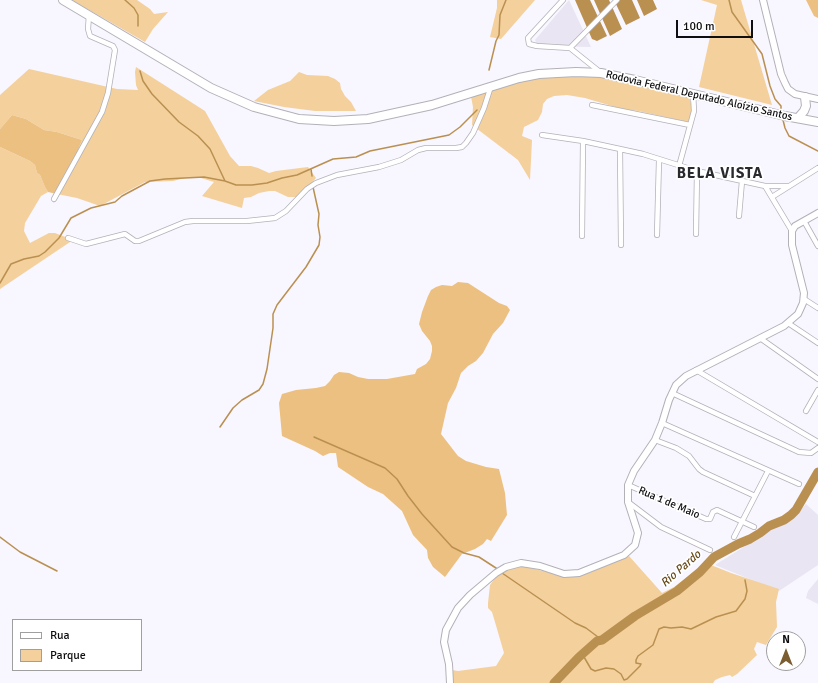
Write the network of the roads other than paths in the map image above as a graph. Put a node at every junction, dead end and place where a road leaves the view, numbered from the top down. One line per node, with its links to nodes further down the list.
1 (63, 0): 5 (highway, Rodovia Federal Deputado Aloízio Santos)
2 (563, 0): 6 (street)
3 (617, 0): 6 (street)
4 (763, 0): 10 (street)
5 (89, 15): 8 (highway, Rodovia Federal Deputado Aloízio Santos); 27 (street)
6 (570, 48): 7 (street)
7 (601, 73): 8 (highway, Rodovia Federal Deputado Aloízio Santos); 9 (highway, Rodovia Federal Deputado Aloízio Santos)
8 (491, 86): 35 (street)
9 (692, 93): 13 (highway, Rodovia Federal Deputado Aloízio Santos); 15 (street)
10 (805, 97): 11 (street); 13 (highway)
11 (818, 99)
12 (592, 105): 15 (street)
13 (798, 118): 14 (highway, Rodovia Federal Deputado Aloízio Santos)
14 (818, 122)
15 (690, 125): 20 (street)
16 (542, 135): 17 (street)
17 (583, 141): 18 (street); 33 (street)
18 (620, 149): 19 (street); 36 (street)
19 (659, 160): 20 (street); 34 (street)
20 (679, 166): 22 (street)
21 (818, 168): 25 (street)
22 (697, 171): 23 (street); 32 (street)
23 (742, 181): 24 (street); 29 (street)
24 (765, 186): 25 (street); 26 (street)
25 (790, 186): 26 (street)
26 (772, 197): 31 (street)
27 (54, 199)
28 (818, 214): 30 (street)
29 (739, 216)
30 (804, 221): 31 (street); 37 (street)
31 (792, 232): 38 (street)
32 (696, 234)
33 (582, 236)
34 (657, 236)
35 (68, 238)
36 (621, 245)
37 (818, 246)
38 (804, 299): 39 (street); 40 (street)
39 (818, 308)
40 (788, 323): 41 (street); 42 (street)
41 (760, 338): 43 (street); 44 (street)
42 (818, 343)
43 (696, 370): 46 (street); 50 (street)
44 (818, 379)
45 (818, 390): 47 (street)
46 (672, 394): 48 (street); 51 (street)
47 (806, 411)
48 (662, 423): 49 (street); 52 (street)
49 (655, 440): 54 (street); 55 (street)
50 (818, 442)
51 (818, 448)
52 (768, 471): 53 (street); 55 (street)
53 (799, 484)
54 (628, 485): 56 (street); 57 (street, Rua 1 de Maio)
55 (755, 496): 57 (street)
56 (628, 502): 60 (street); 61 (street)
57 (742, 522): 58 (street); 59 (street)
58 (754, 527)
59 (734, 537)
60 (710, 550)
61 (450, 683)

